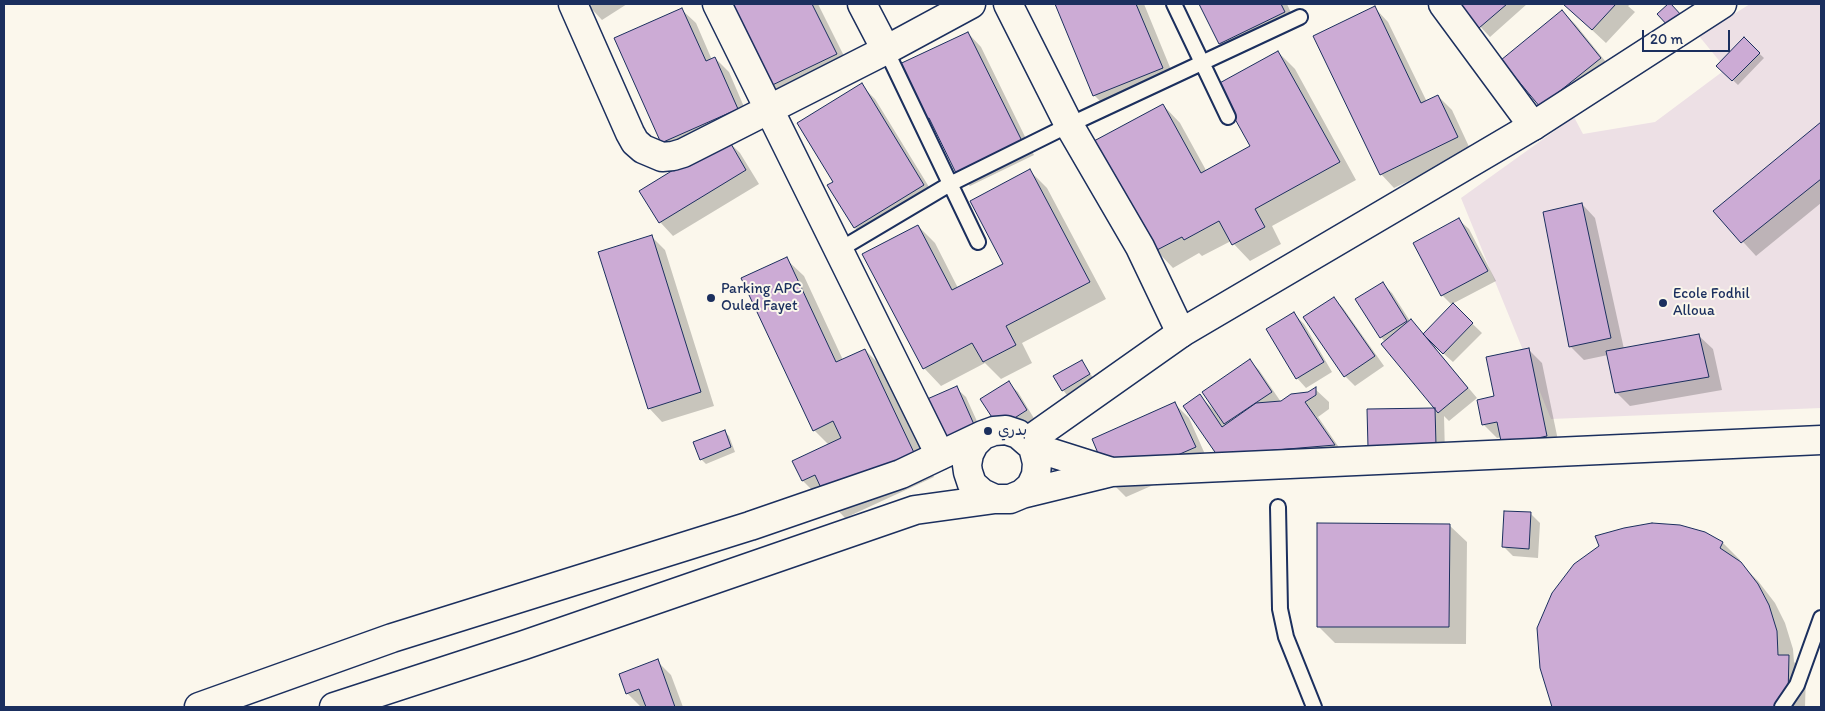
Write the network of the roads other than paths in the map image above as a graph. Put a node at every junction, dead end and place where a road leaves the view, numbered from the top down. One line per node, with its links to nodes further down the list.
1 (573, 4): 12 (main road)
2 (718, 4): 12 (main road)
3 (862, 4): 10 (main road)
4 (972, 4): 10 (main road)
5 (1008, 4): 14 (main road)
6 (1174, 4): 11 (lane)
7 (1443, 4): 15 (main road)
8 (1722, 4): 15 (main road)
9 (1300, 17): 11 (lane)
10 (886, 50): 12 (main road); 16 (lane)
11 (1202, 63): 13 (lane); 14 (lane)
12 (770, 110): 18 (main road)
13 (1228, 118)
14 (1069, 125): 16 (lane); 19 (main road)
15 (1533, 126): 19 (main road)
16 (950, 184): 17 (lane); 18 (lane)
17 (978, 242)
18 (839, 250): 23 (main road)
19 (1181, 333): 22 (main road)
20 (983, 435): 22 (main road); 23 (main road); 26 (main road)
21 (1821, 440): 24 (main road)
22 (1030, 444): 24 (main road); 25 (main road)
23 (940, 455): 29 (main road)
24 (1112, 472): 25 (main road)
25 (1022, 494): 26 (main road)
26 (995, 499): 30 (main road)
27 (1278, 507): 31 (lane)
28 (1821, 618): 32 (lane)
29 (199, 707)
30 (334, 707)
31 (1314, 707)
32 (1782, 707)

